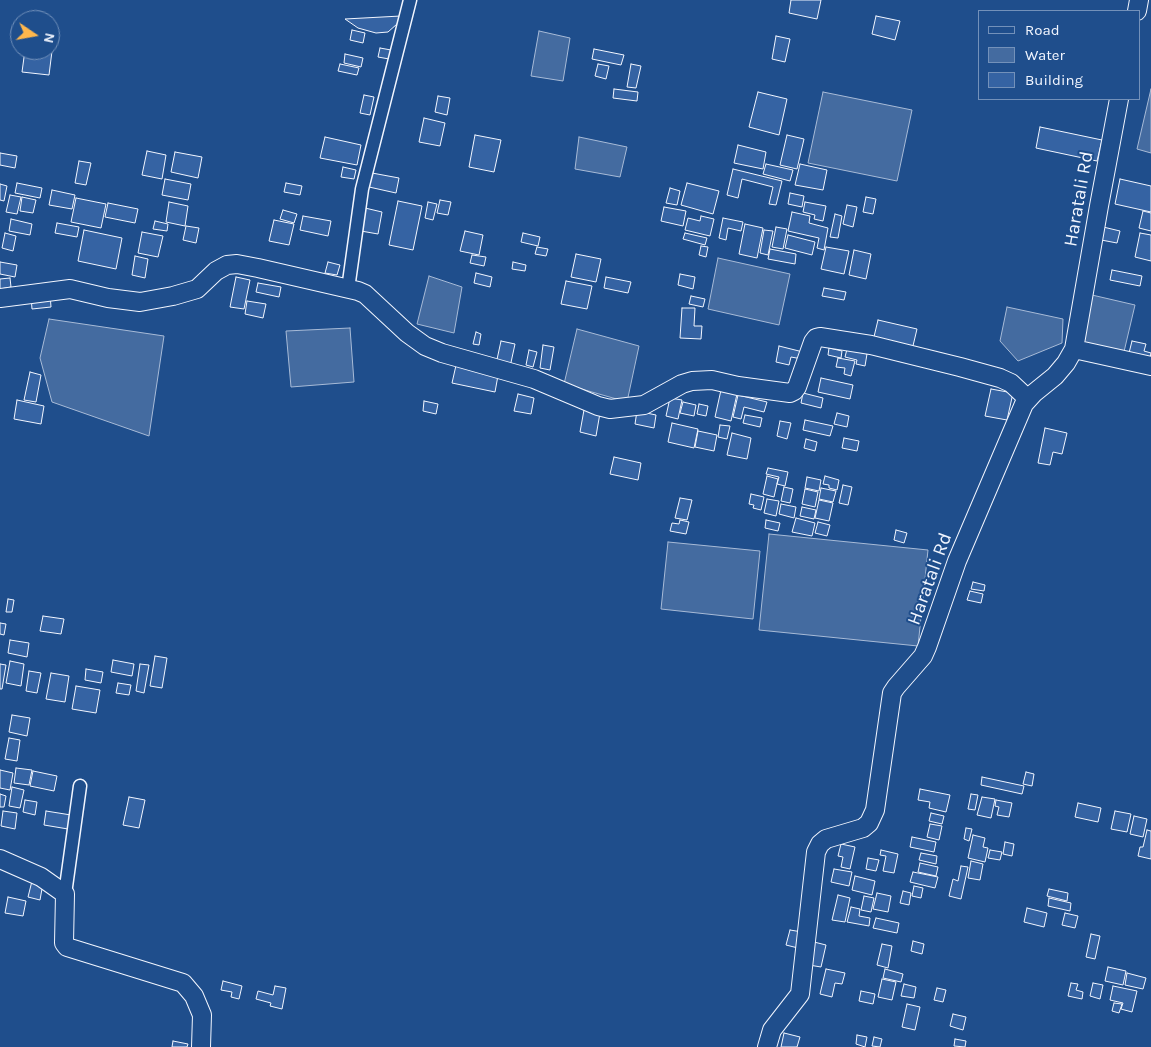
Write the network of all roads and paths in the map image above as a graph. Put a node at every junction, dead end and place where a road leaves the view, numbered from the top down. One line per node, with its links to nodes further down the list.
1 (410, 0): 3 (street)
2 (1119, 100): 5 (main road, Haratali Rd)
3 (348, 288): 4 (main road); 7 (main road)
4 (0, 298)
5 (1074, 349): 6 (main road); 7 (main road, Haratali Rd)
6 (1151, 366)
7 (1028, 399): 12 (main road, Haratali Rd)
8 (80, 786): 10 (street)
9 (0, 859): 10 (main road)
10 (65, 894): 11 (main road)
11 (202, 1047)
12 (767, 1047)

